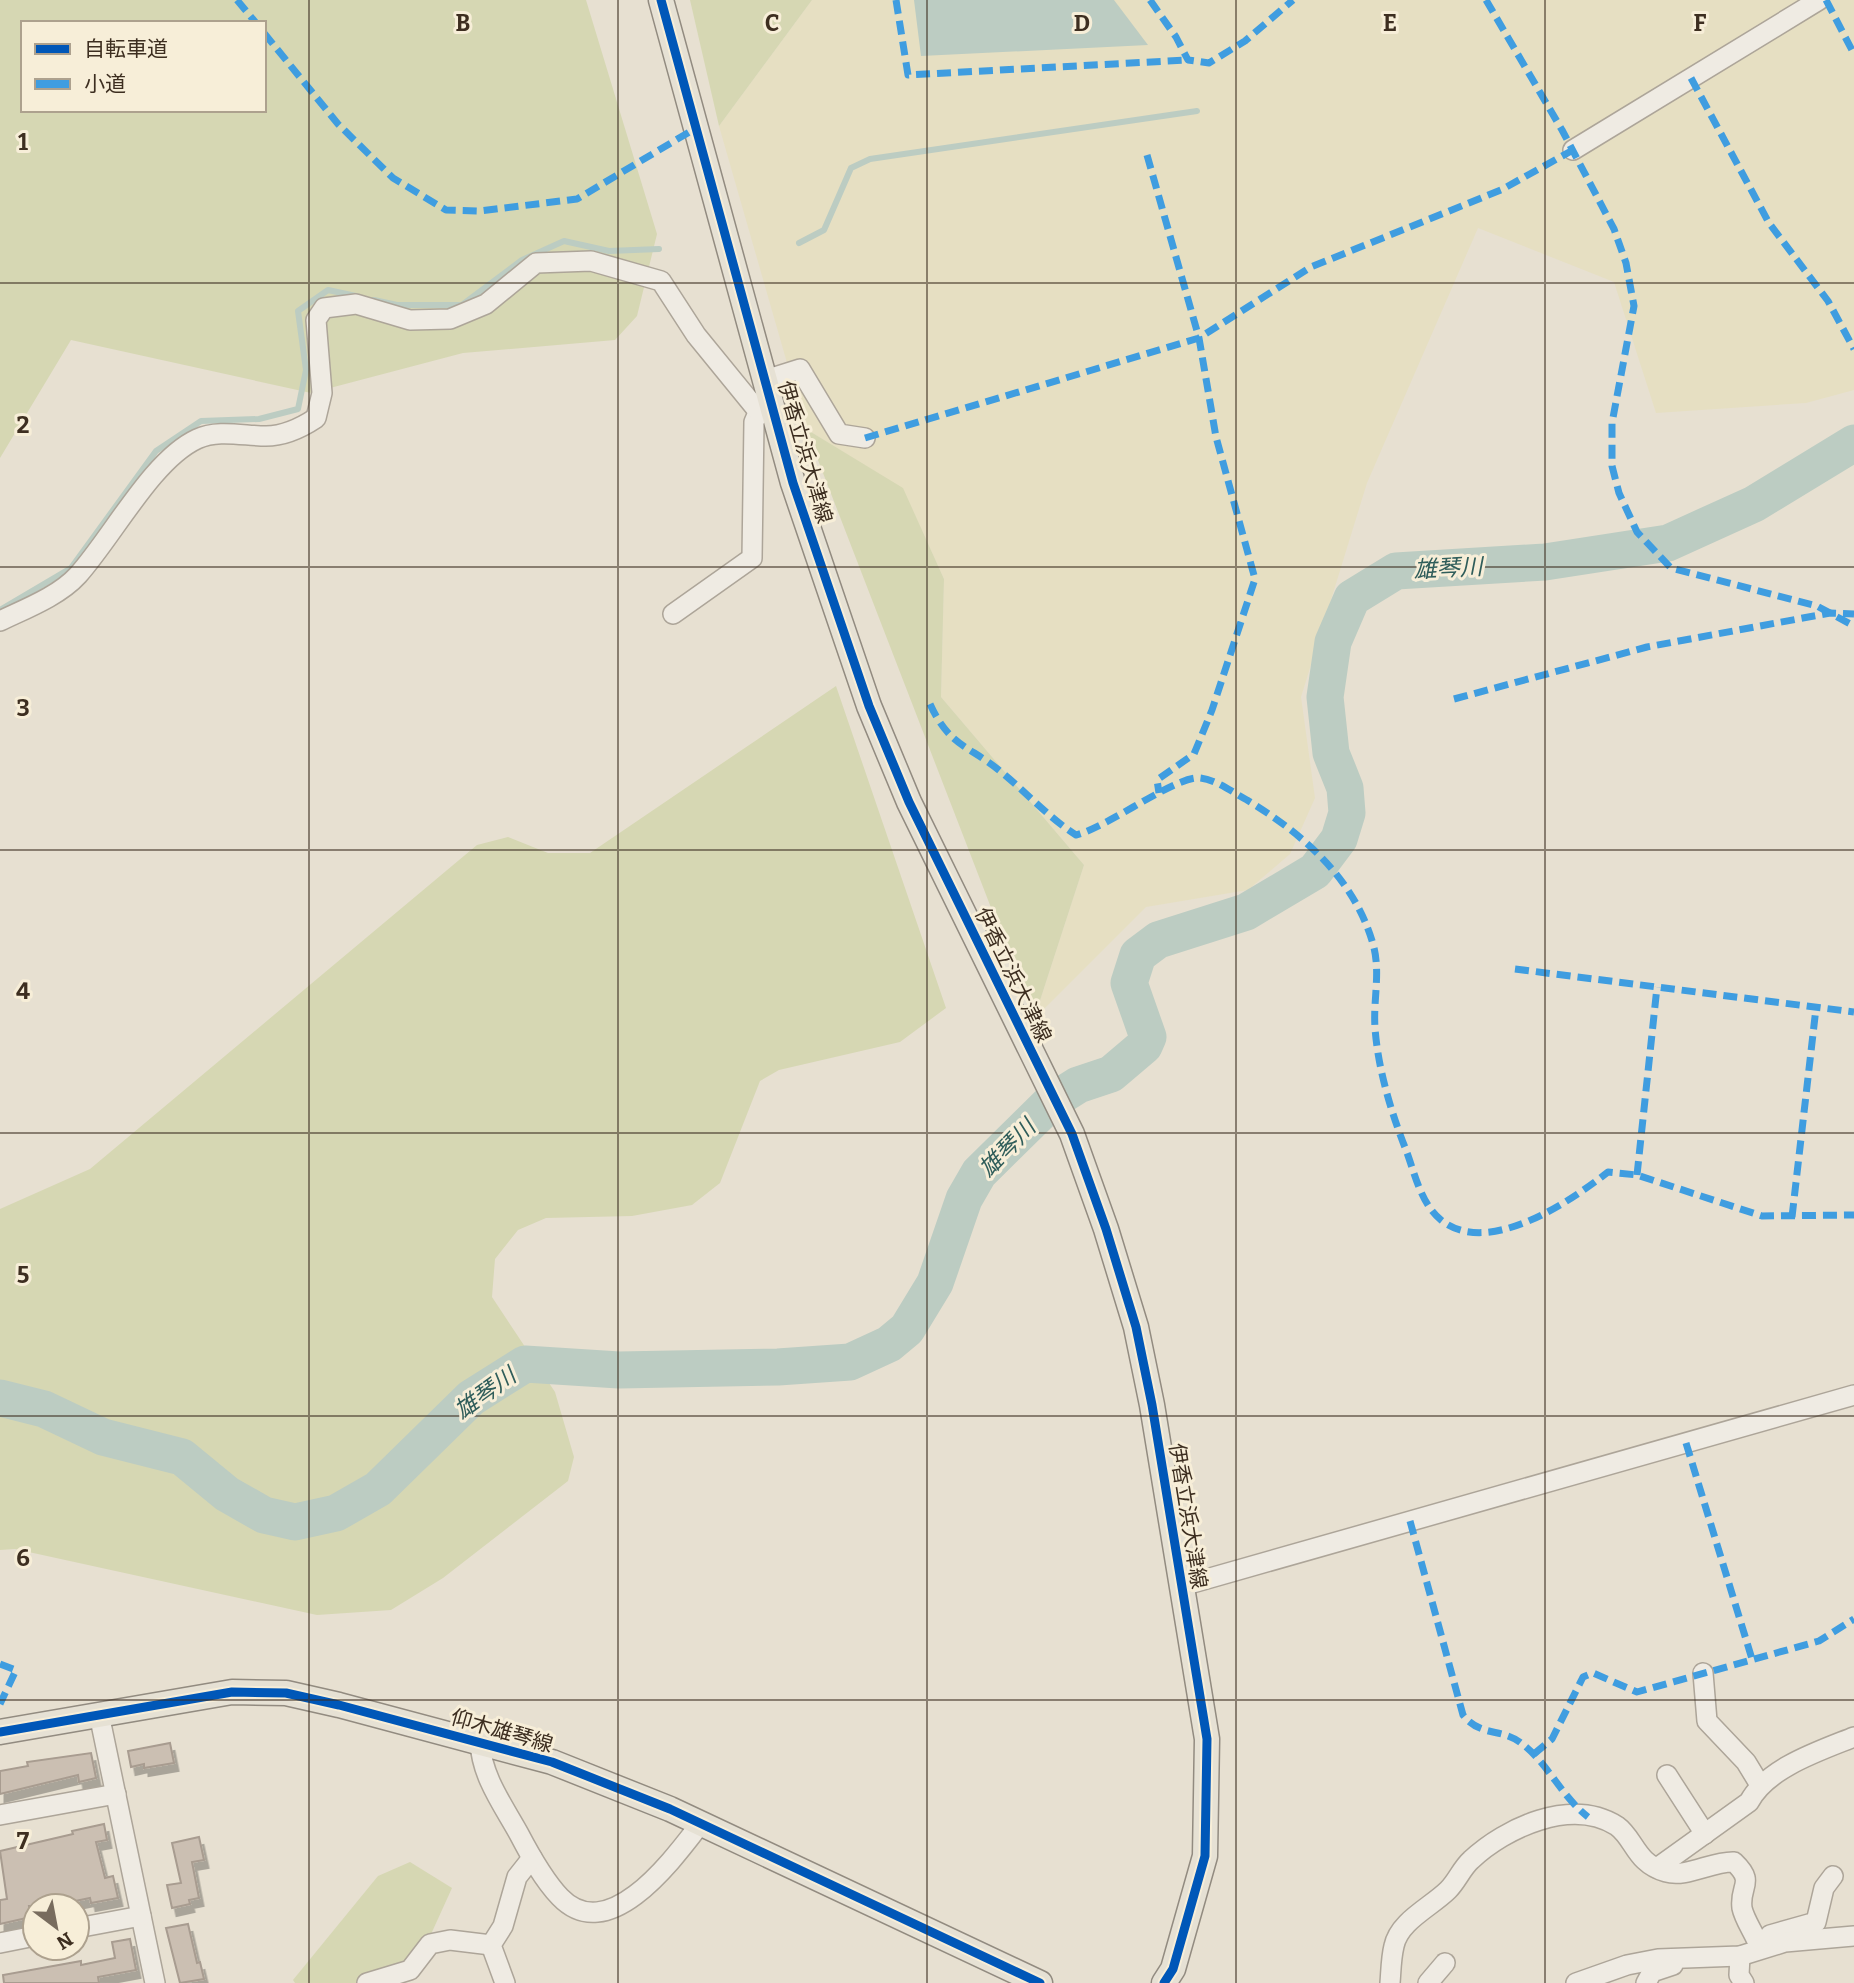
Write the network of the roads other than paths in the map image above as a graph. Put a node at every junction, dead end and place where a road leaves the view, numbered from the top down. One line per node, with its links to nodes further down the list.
1 (661, 0): 4 (main road, 伊香立浜大津線)
2 (1819, 0): 3 (street)
3 (1573, 150)
4 (764, 394): 5 (street); 6 (street); 7 (street); 9 (main road, 伊香立浜大津線)
5 (864, 438)
6 (673, 614)
7 (0, 621)
8 (1854, 1395): 9 (street)
9 (1182, 1586): 38 (main road, 伊香立浜大津線)
10 (1703, 1673): 16 (street)
11 (99, 1714): 12 (main road, 仰木雄琴線); 14 (main road, 仰木雄琴線); 17 (street)
12 (0, 1731)
13 (1854, 1737): 16 (street)
14 (480, 1743): 19 (main road, 仰木雄琴線); 21 (street)
15 (1667, 1775): 20 (street)
16 (1760, 1785): 20 (street)
17 (116, 1794): 18 (street); 24 (street)
18 (0, 1815)
19 (701, 1823): 21 (street); 37 (main road, 仰木雄琴線)
20 (1705, 1834): 22 (street)
21 (532, 1858): 30 (street)
22 (1657, 1868): 28 (street); 39 (street)
23 (1833, 1877): 28 (street)
24 (142, 1916): 25 (street); 34 (street)
25 (91, 1925)
26 (1854, 1936): 31 (street)
27 (21, 1938): 29 (street)
28 (1756, 1940): 31 (street)
29 (0, 1942)
30 (491, 1945): 35 (street); 36 (street)
31 (1731, 1956): 32 (street); 43 (street)
32 (1690, 1958): 41 (street); 42 (street)
33 (1445, 1963): 40 (street)
34 (155, 1983)
35 (367, 1983)
36 (505, 1983)
37 (1040, 1983)
38 (1164, 1983)
39 (1390, 1983)
40 (1428, 1983)
41 (1576, 1983)
42 (1646, 1983)
43 (1744, 1983)

